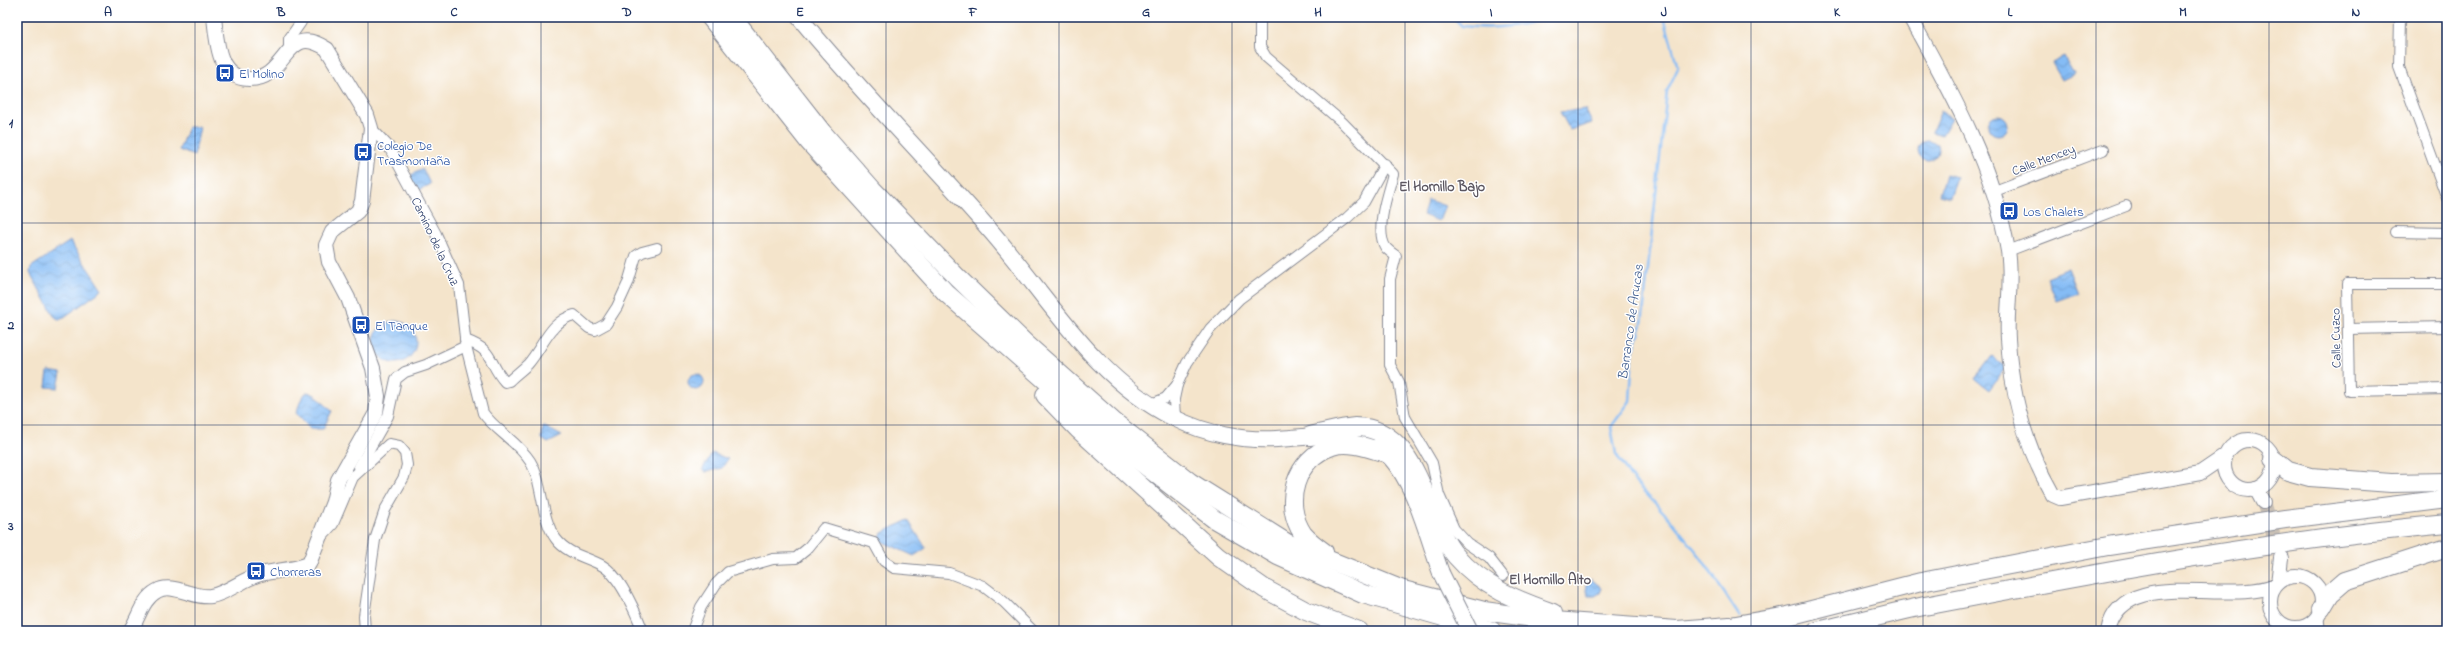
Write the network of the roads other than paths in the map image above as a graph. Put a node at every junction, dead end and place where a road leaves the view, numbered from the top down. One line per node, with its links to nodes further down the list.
1 (214, 17): 9 (street)
2 (300, 17): 9 (street)
3 (710, 17): 21 (highway)
4 (732, 17): 43 (highway)
5 (799, 17): 27 (main road)
6 (1260, 17): 12 (street)
7 (1910, 17): 13 (street)
8 (2400, 17): 14 (street)
9 (289, 48): 10 (street, Camino de la Cruz)
10 (370, 128): 24 (street, Camino de la Cruz); 41 (street)
11 (2103, 150): 13 (street, Calle Mencey)
12 (1386, 164): 25 (street); 44 (street)
13 (1992, 192): 19 (street)
14 (2447, 198)
15 (2126, 206): 19 (street)
16 (2395, 232): 17 (street)
17 (2447, 233)
18 (657, 248): 24 (street)
19 (2008, 250): 33 (street)
20 (2447, 284): 23 (street, Calle Cuzco)
21 (975, 320): 58 (highway); 60 (highway)
22 (2447, 327): 23 (street)
23 (2348, 329): 26 (street, Calle Cuzco)
24 (465, 343): 34 (street); 55 (street, Camino de la Cruz)
25 (1177, 385): 27 (street); 28 (street)
26 (2447, 389)
27 (1149, 405): 28 (main road)
28 (1175, 419): 29 (main road)
29 (1310, 436): 30 (main road); 50 (highway)
30 (1389, 454): 43 (highway); 59 (main road, bridge)
31 (2225, 456): 32 (street); 33 (street); 35 (street)
32 (2273, 459): 36 (highway); 37 (street)
33 (2200, 473): 35 (street)
34 (353, 477): 41 (street); 54 (street)
35 (2230, 482): 37 (street)
36 (2447, 482)
37 (2256, 489): 39 (street)
38 (2447, 499): 50 (highway)
39 (2263, 502)
40 (2447, 524): 51 (highway)
41 (320, 539): 53 (street)
42 (2447, 548): 49 (highway)
43 (1346, 568): 50 (highway)
44 (1503, 576)
45 (2297, 576): 46 (street); 46 (street); 49 (street)
46 (2276, 584): 47 (street); 48 (street)
47 (2242, 592): 48 (street); 62 (street)
48 (2270, 609): 52 (street)
49 (2320, 612): 52 (street); 63 (street)
50 (1584, 624)
51 (1850, 626): 61 (highway)
52 (2297, 630)
53 (130, 631)
54 (365, 631)
55 (643, 631)
56 (692, 631): 57 (street)
57 (1033, 631)
58 (1359, 631)
59 (1470, 631)
60 (1492, 631)
61 (1817, 631)
62 (2108, 631)
63 (2320, 631)

